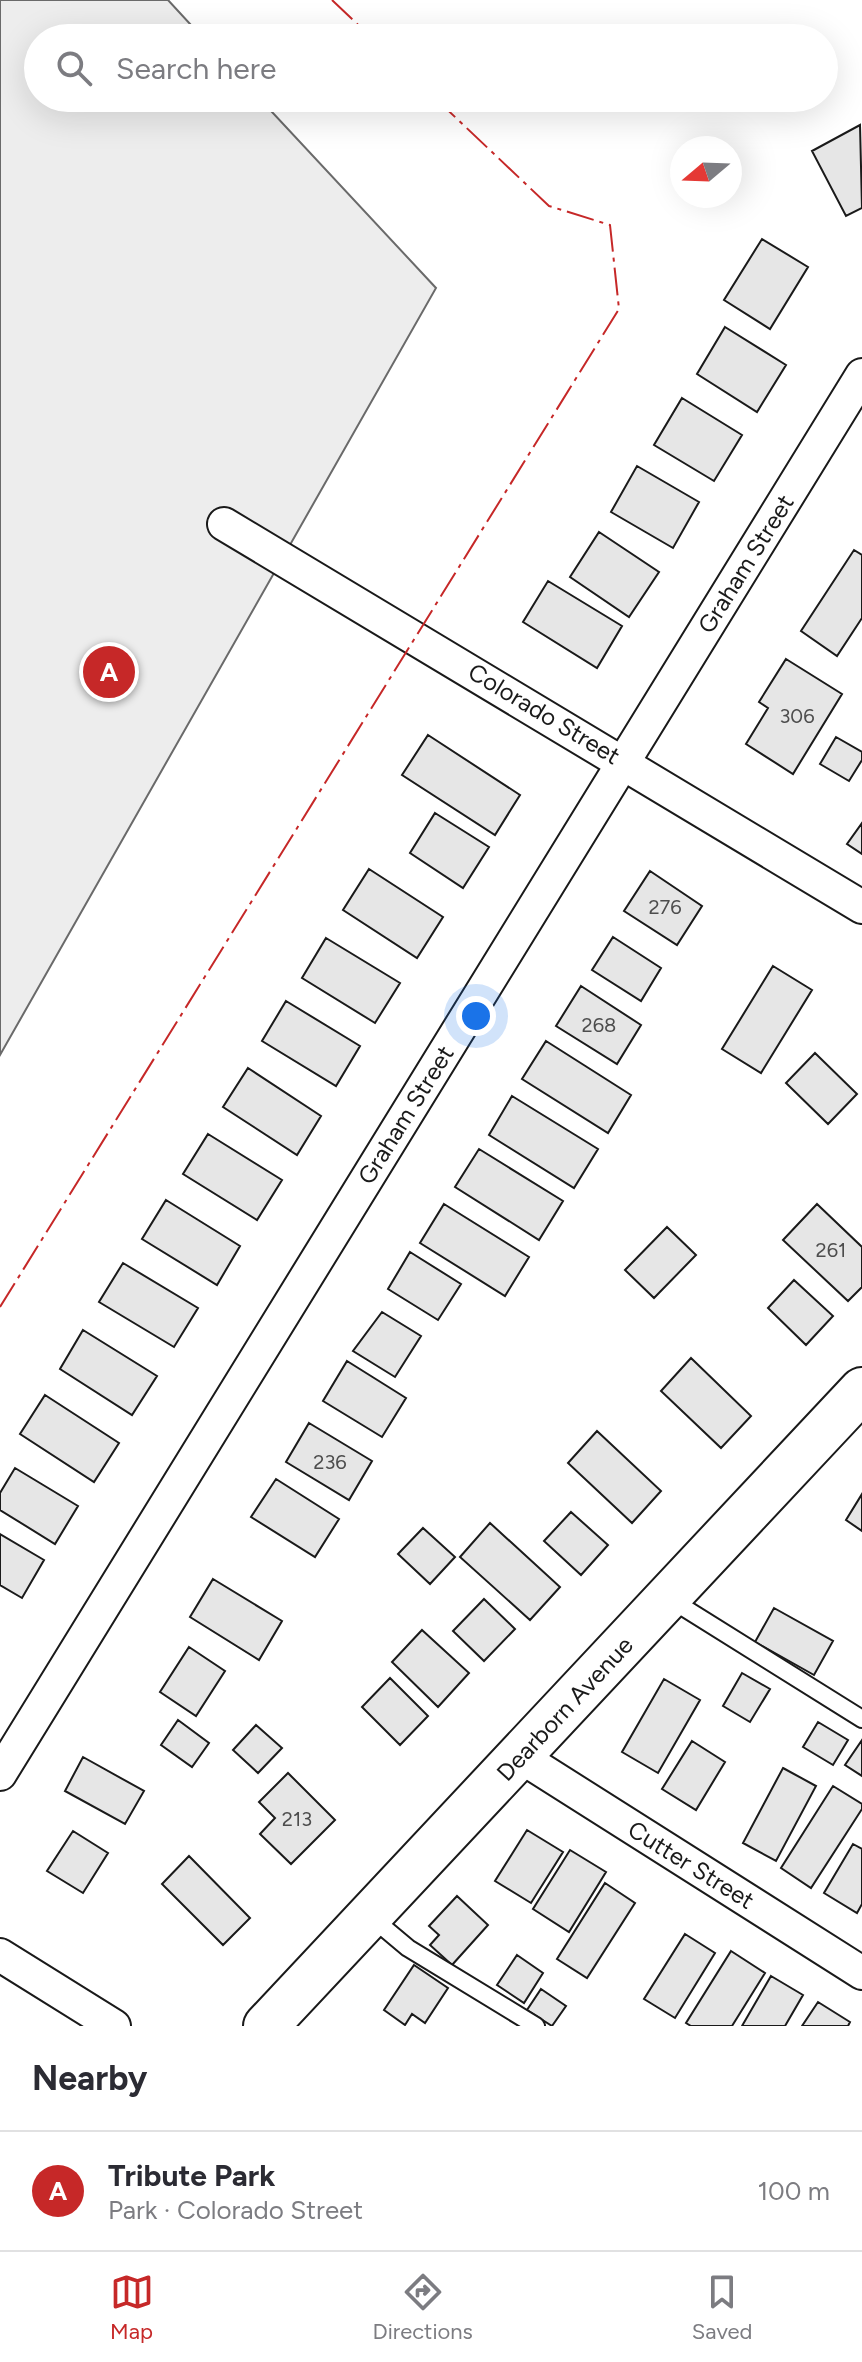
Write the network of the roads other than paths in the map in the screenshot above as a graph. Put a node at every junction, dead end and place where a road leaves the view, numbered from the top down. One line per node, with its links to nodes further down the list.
1 (862, 375): 3 (street, Graham Street)
2 (224, 524): 3 (street, Colorado Street)
3 (624, 762): 4 (street, Colorado Street); 9 (street, Graham Street)
4 (862, 907)
5 (862, 1390): 6 (street, Dearborn Avenue)
6 (668, 1598): 7 (lane); 8 (street, Dearborn Avenue)
7 (862, 1719)
8 (521, 1757): 10 (street, Dearborn Avenue); 12 (street, Cutter Street)
9 (0, 1774)
10 (370, 1916): 14 (street, Dearborn Avenue); 15 (lane)
11 (0, 1955): 13 (street)
12 (862, 1973)
13 (114, 2026)
14 (266, 2026)
15 (536, 2026)

